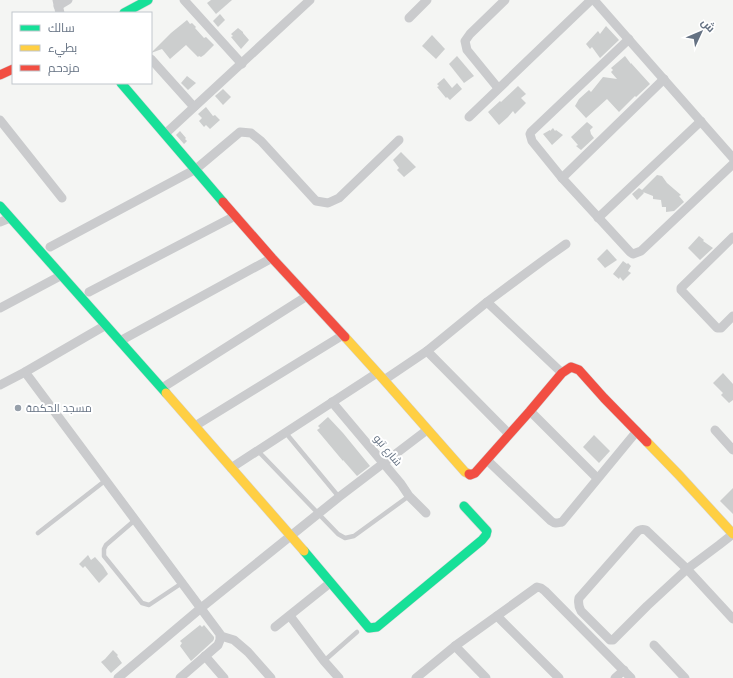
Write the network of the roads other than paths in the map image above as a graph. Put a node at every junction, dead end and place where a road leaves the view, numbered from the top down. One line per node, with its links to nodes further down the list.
1 (68, 0): 9 (street)
2 (148, 0): 10 (street)
3 (184, 0): 14 (street)
4 (310, 0): 14 (street)
5 (427, 0): 11 (street)
6 (505, 0): 19 (street)
7 (591, 0): 19 (street)
8 (594, 0): 12 (street)
9 (58, 6)
10 (126, 12)
11 (409, 18)
12 (628, 39): 17 (street); 28 (street)
13 (152, 60): 20 (street)
14 (242, 64): 20 (street)
15 (12, 69): 16 (street)
16 (0, 75)
17 (664, 78): 23 (street); 28 (street)
18 (122, 84): 24 (street)
19 (498, 88): 21 (street)
20 (194, 107): 24 (street)
21 (469, 116)
22 (0, 120): 29 (street)
23 (701, 121): 26 (street); 33 (street)
24 (165, 134): 27 (street)
25 (399, 140): 27 (street)
26 (732, 157): 33 (street)
27 (196, 169): 31 (street); 37 (street)
28 (562, 178): 33 (street)
29 (62, 198)
30 (0, 206): 32 (street)
31 (236, 216): 38 (street); 40 (street)
32 (10, 218): 34 (street); 39 (street)
33 (598, 218)
34 (0, 222)
35 (733, 236): 44 (street)
36 (566, 244): 42 (street)
37 (50, 247)
38 (272, 258): 41 (street); 47 (street)
39 (62, 275): 43 (street); 45 (street)
40 (89, 292)
41 (307, 296): 46 (street); 53 (street)
42 (487, 302): 48 (street); 50 (street)
43 (0, 308)
44 (733, 316)
45 (106, 325): 47 (street); 49 (street)
46 (343, 335): 51 (street); 56 (street)
47 (120, 341): 53 (street)
48 (427, 351): 51 (street); 61 (street)
49 (25, 372): 52 (street); 68 (street)
50 (562, 373): 55 (street); 59 (street)
51 (381, 377): 54 (street); 57 (street)
52 (0, 385)
53 (162, 388): 56 (street)
54 (332, 402): 60 (street); 65 (street, شارع تبو)
55 (530, 411): 61 (street); 67 (street)
56 (194, 426): 66 (street)
57 (427, 430): 64 (street); 65 (street)
58 (715, 430): 63 (street)
59 (637, 431): 67 (street); 76 (street)
60 (285, 432): 62 (street); 70 (lane)
61 (509, 434): 64 (street)
62 (257, 450): 66 (street); 73 (lane)
63 (733, 450)
64 (487, 460): 67 (street)
65 (384, 463): 69 (street, شارع تبو); 70 (street)
66 (231, 468): 77 (street)
67 (597, 478)
68 (106, 480): 74 (street); 75 (lane)
69 (409, 496): 72 (street, شارع تبو); 73 (lane)
70 (340, 497): 73 (street)
71 (464, 506): 80 (street)
72 (426, 513)
73 (318, 514): 77 (street)
74 (135, 520): 79 (street); 79 (lane)
75 (38, 533)
76 (733, 534): 78 (street)
77 (291, 536): 80 (street); 81 (street)
78 (687, 569): 78 (street); 84 (street)
79 (182, 583): 81 (street)
80 (330, 583): 82 (street)
81 (201, 608): 87 (street); 93 (street)
82 (290, 616): 85 (street); 91 (street)
83 (497, 616): 89 (street); 92 (street); 100 (street)
84 (733, 619)
85 (275, 627)
86 (357, 632): 91 (lane)
87 (221, 636): 90 (street); 96 (street)
88 (654, 645): 103 (street)
89 (455, 646): 98 (street); 99 (street)
90 (205, 656): 94 (street); 95 (street)
91 (324, 661): 97 (street)
92 (624, 670): 101 (street); 102 (street)
93 (118, 678)
94 (180, 678)
95 (224, 678)
96 (271, 678)
97 (339, 678)
98 (416, 678)
99 (486, 678)
100 (559, 678)
101 (616, 678)
102 (631, 678)
103 (685, 678)

